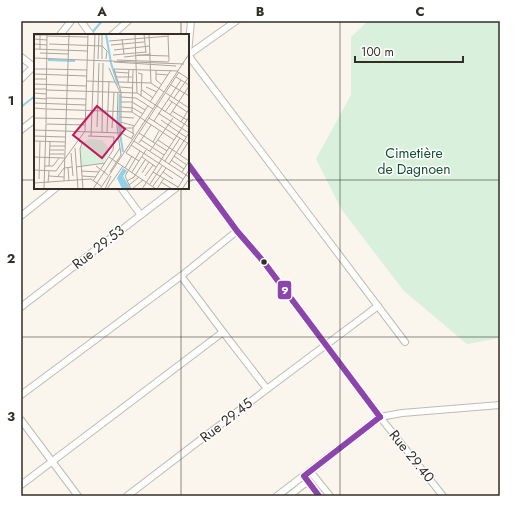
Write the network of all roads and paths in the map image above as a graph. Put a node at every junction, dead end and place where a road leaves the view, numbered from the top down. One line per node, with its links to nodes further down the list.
1 (71, 21): 6 (street)
2 (81, 21): 7 (street)
3 (128, 21): 8 (street)
4 (191, 21): 9 (street)
5 (236, 21): 10 (street)
6 (61, 34)
7 (90, 34)
8 (113, 34)
9 (189, 43)
10 (189, 53)
11 (189, 55): 27 (street)
12 (21, 57): 13 (street)
13 (34, 66): 14 (street)
14 (21, 79)
15 (34, 120): 16 (street)
16 (21, 130)
17 (189, 165): 18 (street, Rue 29.40)
18 (195, 174): 19 (street); 25 (street, Rue 29.40)
19 (189, 178)
20 (55, 189): 24 (street)
21 (122, 189): 23 (street)
22 (175, 189): 23 (street, Rue 29.53)
23 (140, 214): 28 (street, Rue 29.53)
24 (21, 216)
25 (237, 232): 26 (street); 31 (street, Rue 29.40)
26 (181, 276): 29 (street); 33 (street)
27 (378, 306): 30 (street); 31 (street, Rue 29.45)
28 (21, 307)
29 (223, 332): 32 (street); 37 (street)
30 (405, 342)
31 (325, 345): 32 (street, Rue 29.45); 35 (street, Rue 29.40)
32 (267, 389): 42 (street, Rue 29.45)
33 (21, 395)
34 (500, 405): 35 (street)
35 (380, 417): 38 (street); 47 (street, Rue 29.40)
36 (21, 420): 37 (street)
37 (52, 462): 40 (street); 41 (street)
38 (310, 471): 39 (street); 46 (street)
39 (306, 479): 43 (street); 44 (street); 45 (street)
40 (21, 485)
41 (78, 496)
42 (127, 496)
43 (277, 496)
44 (289, 496)
45 (319, 496)
46 (330, 496)
47 (443, 496)

